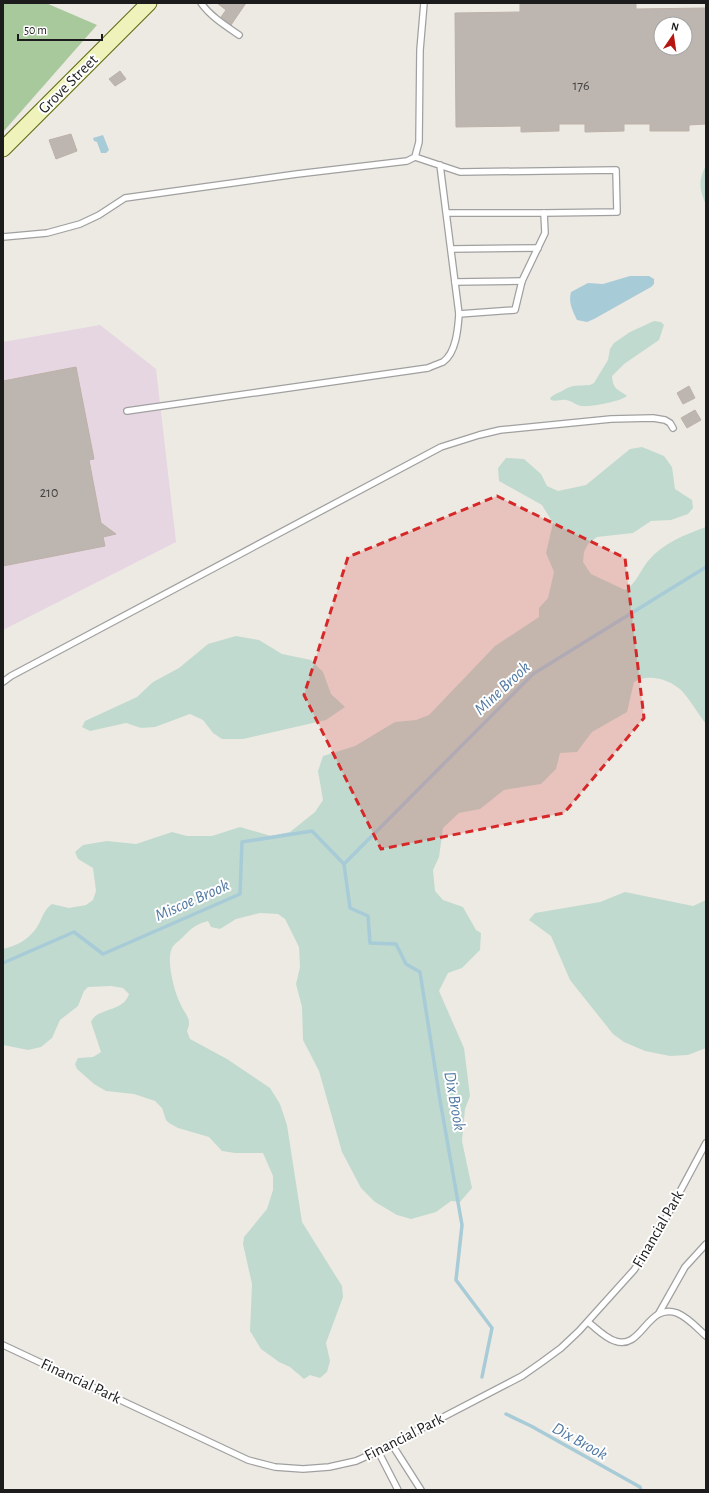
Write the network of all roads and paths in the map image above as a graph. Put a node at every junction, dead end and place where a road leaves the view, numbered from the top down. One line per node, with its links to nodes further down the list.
1 (149, 3): 5 (main road, Grove Street)
2 (202, 3): 4 (lane)
3 (424, 3): 6 (lane)
4 (239, 35)
5 (3, 149)
6 (415, 157): 7 (lane); 10 (lane)
7 (440, 165): 8 (lane); 9 (lane)
8 (447, 213): 9 (lane); 12 (lane)
9 (544, 214): 11 (lane)
10 (3, 237)
11 (538, 248): 12 (lane); 13 (lane)
12 (452, 249): 14 (lane)
13 (522, 281): 14 (lane); 15 (lane)
14 (455, 282): 15 (lane)
15 (459, 314): 16 (lane)
16 (127, 411)
17 (674, 428): 18 (lane)
18 (3, 682)
19 (706, 1143): 22 (lane, Financial Park)
20 (706, 1244): 21 (lane)
21 (659, 1313): 22 (lane); 23 (lane)
22 (588, 1322): 25 (lane, Financial Park)
23 (706, 1336)
24 (3, 1345): 26 (lane, Financial Park)
25 (391, 1443): 26 (lane, Financial Park); 28 (lane)
26 (378, 1451): 27 (lane)
27 (398, 1490)
28 (421, 1490)

